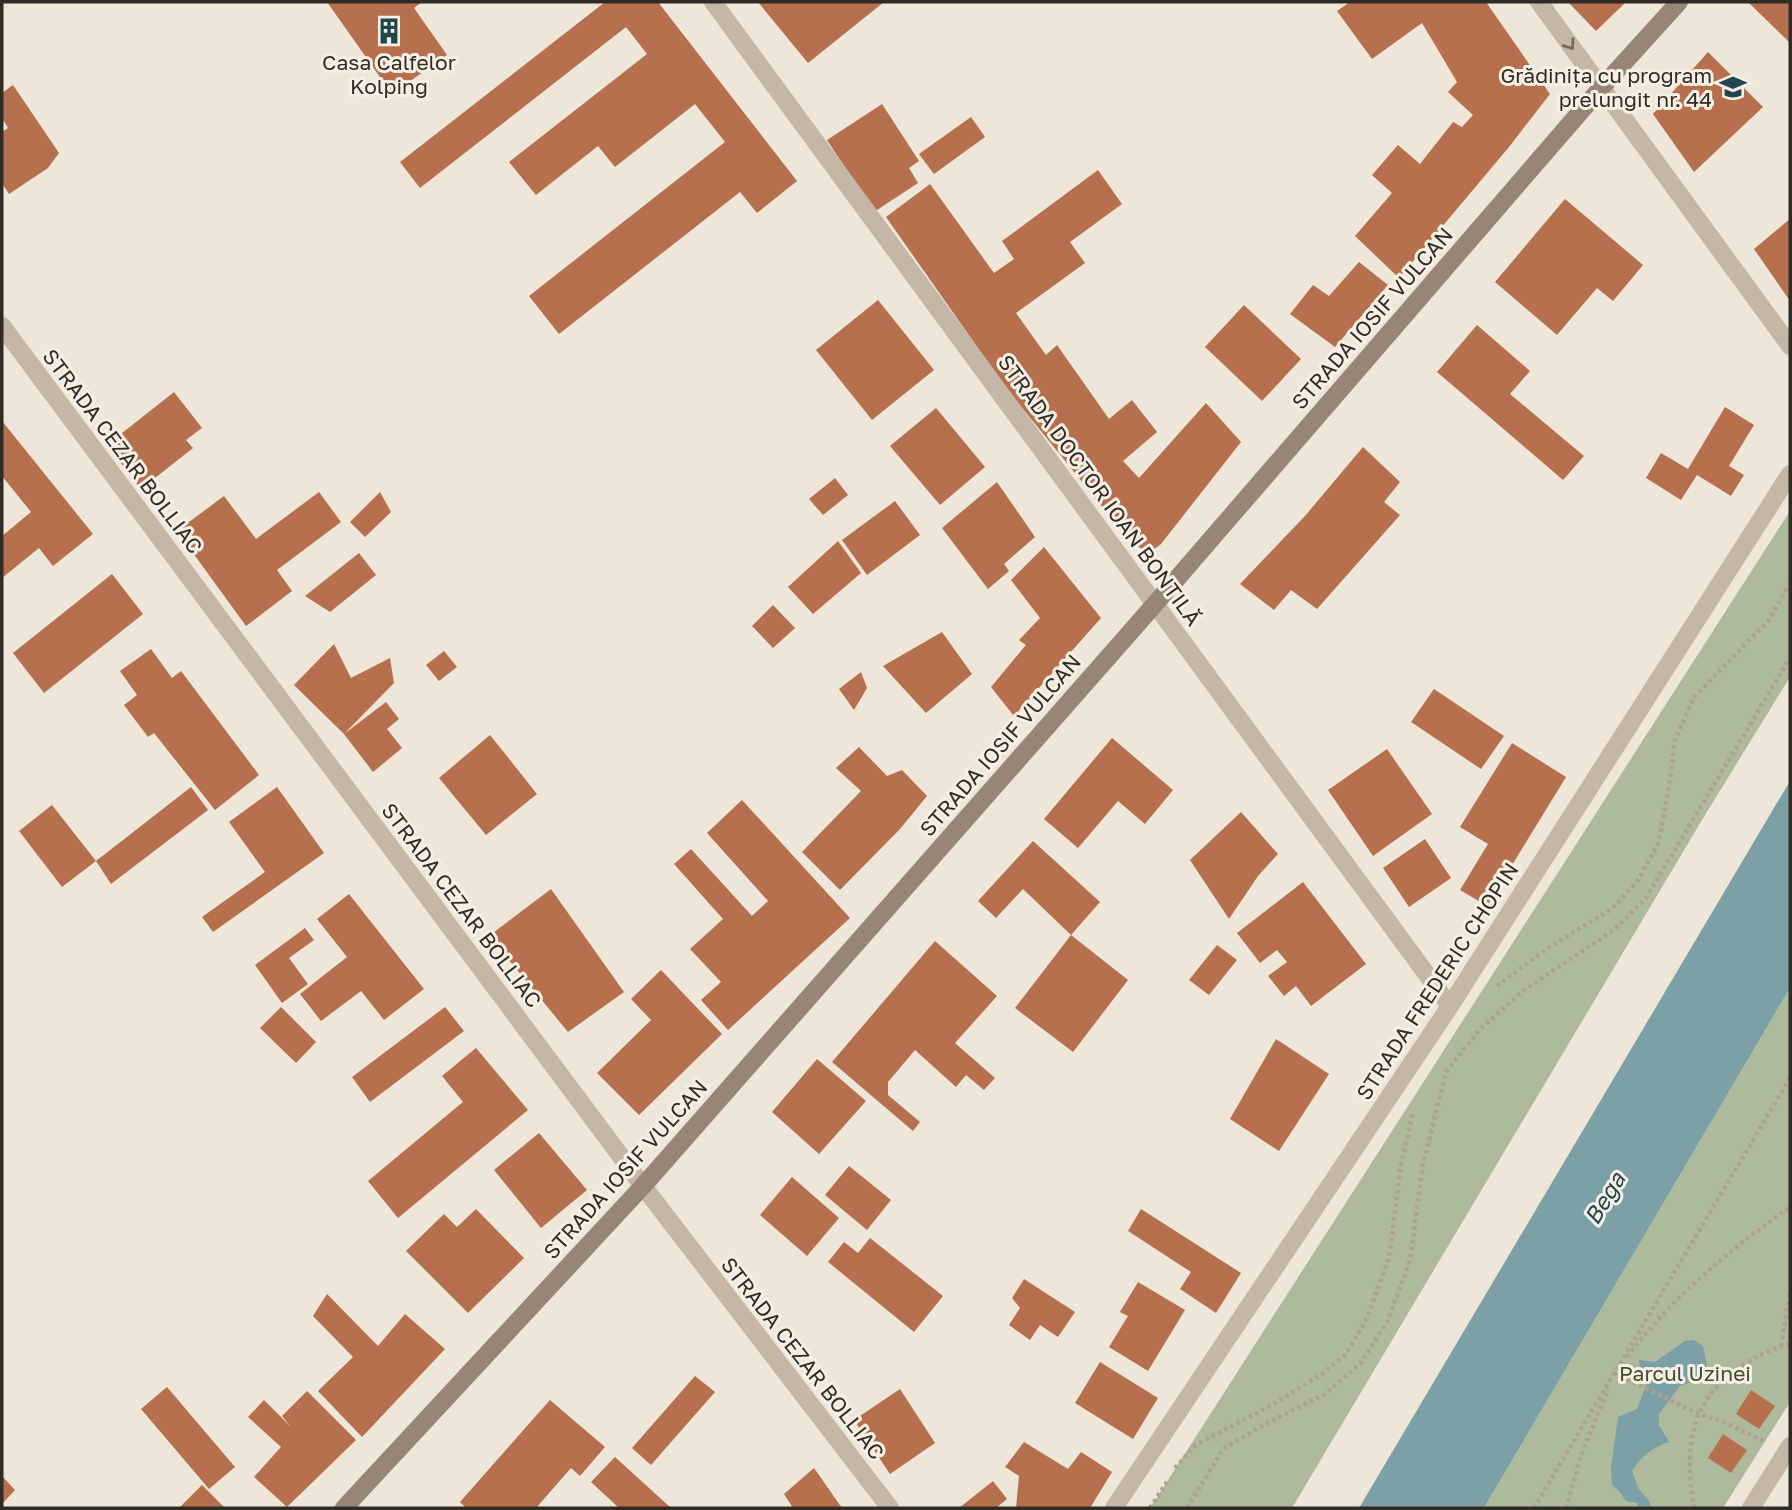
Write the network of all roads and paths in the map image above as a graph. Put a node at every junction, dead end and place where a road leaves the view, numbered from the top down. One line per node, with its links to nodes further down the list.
1 (713, 2): 9 (street, STRADA DOCTOR IOAN BONTILĂ)
2 (1539, 2): 4 (street, one-way to 4)
3 (1679, 2): 4 (street, STRADA IOSIF VULCAN)
4 (1601, 88): 6 (street); 9 (street, STRADA IOSIF VULCAN)
5 (2, 326): 15 (street, STRADA CEZAR BOLLIAC)
6 (1790, 346)
7 (1790, 474): 12 (street, STRADA FREDERIC CHOPIN)
8 (1790, 584): 11 (path)
9 (1155, 604): 12 (street, STRADA DOCTOR IOAN BONTILĂ); 15 (street, STRADA IOSIF VULCAN)
10 (1790, 658): 27 (path)
11 (1491, 991)
12 (1450, 1006): 25 (street, STRADA FREDERIC CHOPIN)
13 (1790, 1077): 20 (path)
14 (1414, 1109): 26 (path)
15 (643, 1186): 23 (street, STRADA IOSIF VULCAN); 24 (street, STRADA CEZAR BOLLIAC)
16 (1790, 1208): 20 (path)
17 (1790, 1292): 19 (path)
18 (1790, 1344): 19 (path)
19 (1781, 1346): 21 (path)
20 (1614, 1373): 21 (path); 28 (path); 29 (path)
21 (1699, 1414): 22 (path); 30 (path)
22 (1788, 1450): 31 (street)
23 (344, 1508)
24 (890, 1508)
25 (1114, 1508)
26 (1150, 1508)
27 (1187, 1508)
28 (1534, 1508)
29 (1566, 1508)
30 (1695, 1508)
31 (1751, 1508)

